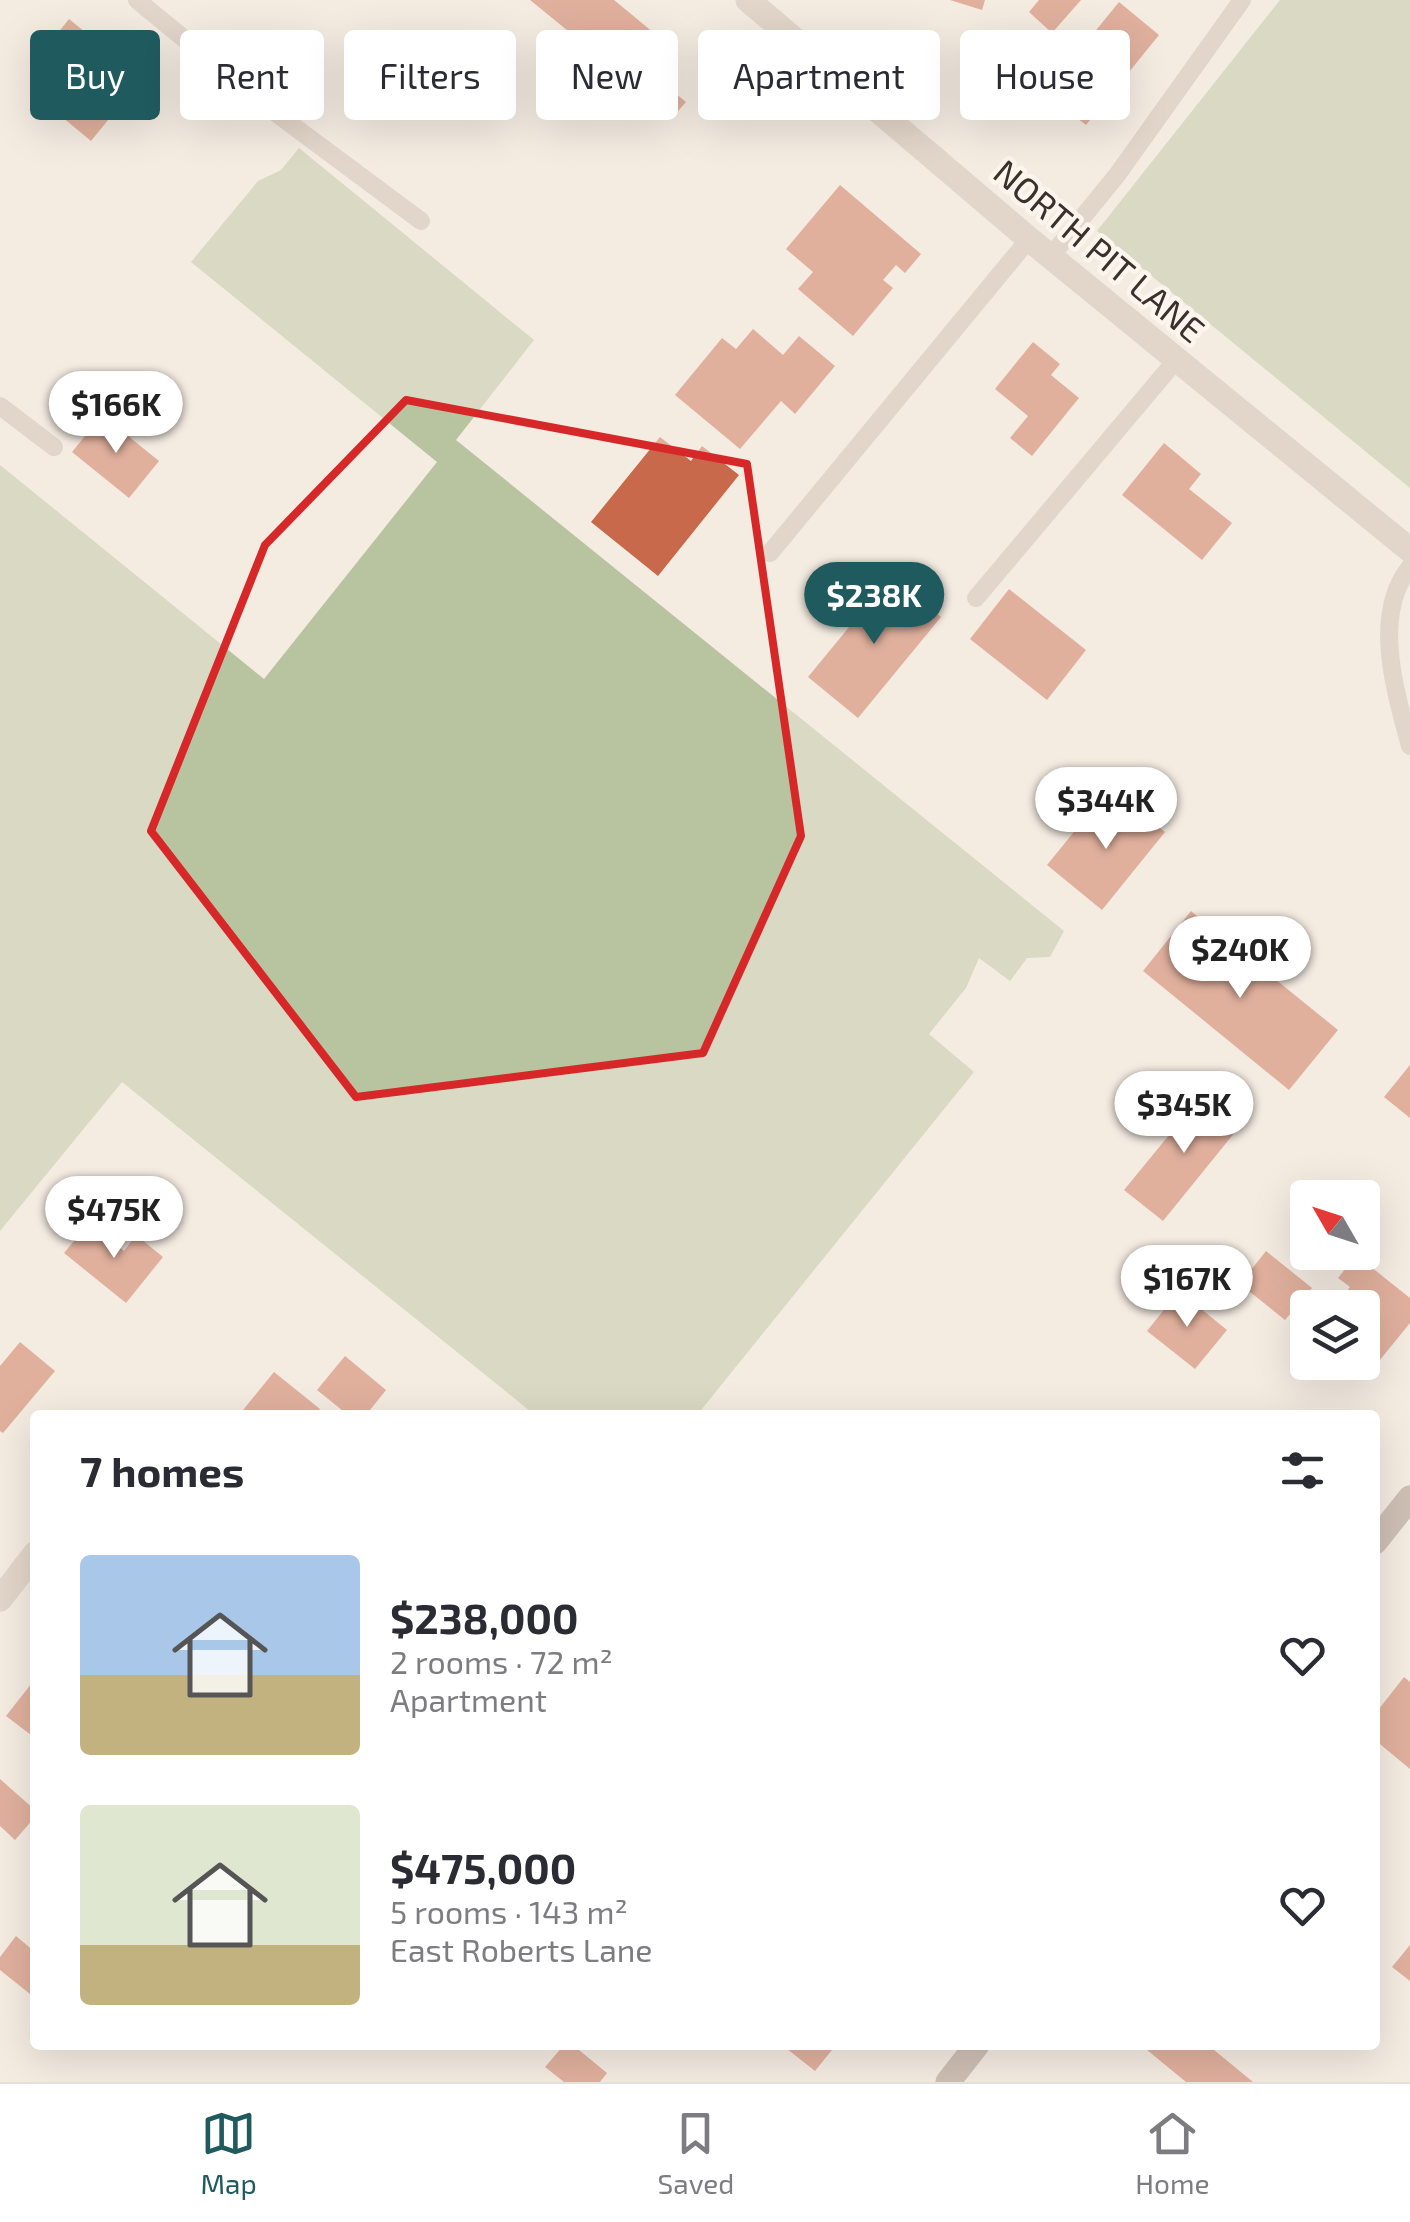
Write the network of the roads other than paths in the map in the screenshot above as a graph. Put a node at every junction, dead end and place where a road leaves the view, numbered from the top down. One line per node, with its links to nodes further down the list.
1 (137, 0): 4 (lane)
2 (748, 0): 5 (street, NORTH PIT LANE)
3 (1242, 0): 6 (lane)
4 (421, 221)
5 (1030, 239): 6 (street, NORTH PIT LANE); 11 (lane)
6 (1050, 256): 7 (street, NORTH PIT LANE)
7 (1177, 359): 10 (street, NORTH PIT LANE); 13 (lane)
8 (0, 406): 9 (lane)
9 (54, 447)
10 (1410, 550)
11 (770, 553)
12 (1410, 567): 14 (lane)
13 (976, 598)
14 (1410, 746)
15 (1410, 1498): 16 (street)
16 (1380, 1536)
17 (30, 1560): 18 (street)
18 (0, 1598)
19 (971, 2050): 20 (street)
20 (948, 2082)

